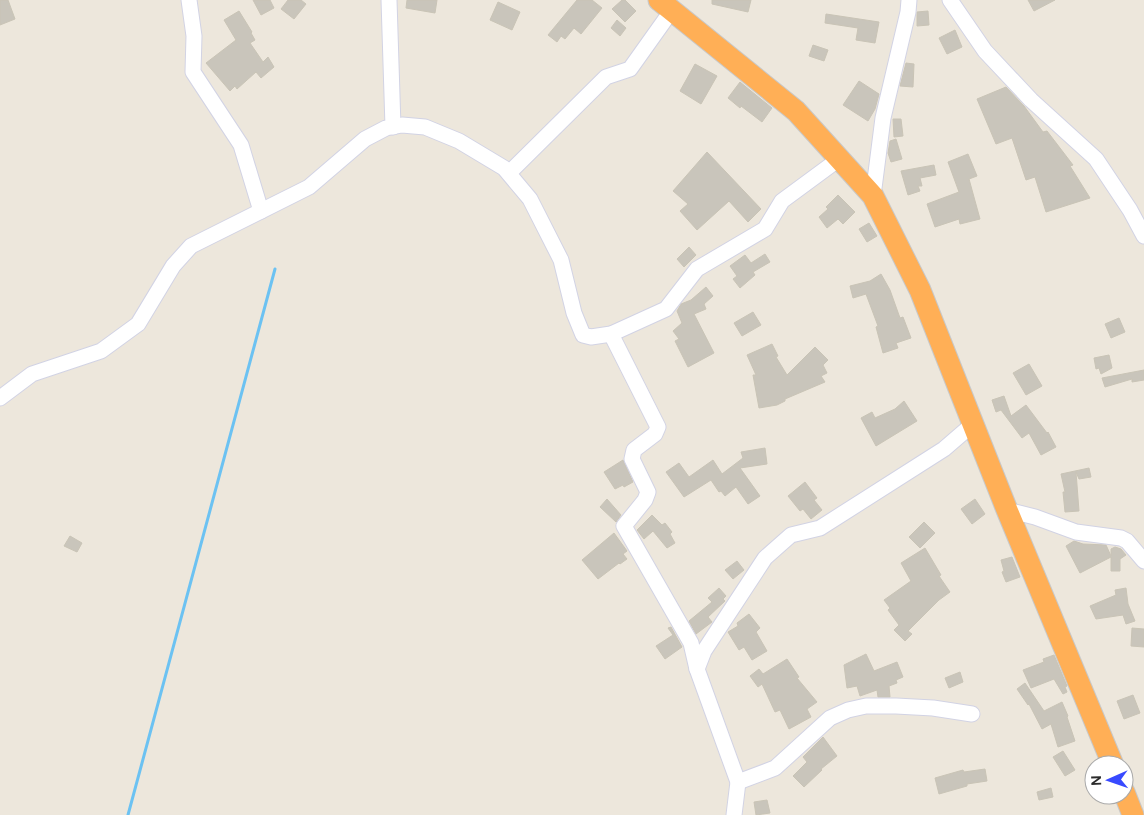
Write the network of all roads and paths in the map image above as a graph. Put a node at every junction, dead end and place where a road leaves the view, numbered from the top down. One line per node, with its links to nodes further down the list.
1 (189, 0): 10 (street)
2 (388, 0): 6 (street)
3 (909, 0): 9 (street)
4 (950, 0): 11 (street)
5 (666, 5): 7 (highway); 8 (street)
6 (393, 126): 8 (street); 10 (street)
7 (839, 159): 9 (highway); 12 (street)
8 (509, 174): 12 (street)
9 (873, 196): 14 (highway)
10 (261, 211): 13 (street)
11 (1144, 236)
12 (611, 334): 17 (street)
13 (0, 398)
14 (973, 424): 15 (highway); 17 (street)
15 (1007, 510): 16 (street); 19 (highway)
16 (1144, 561)
17 (697, 669): 20 (street)
18 (972, 714): 20 (street)
19 (1109, 755)
20 (738, 782): 21 (street)
21 (734, 815)

